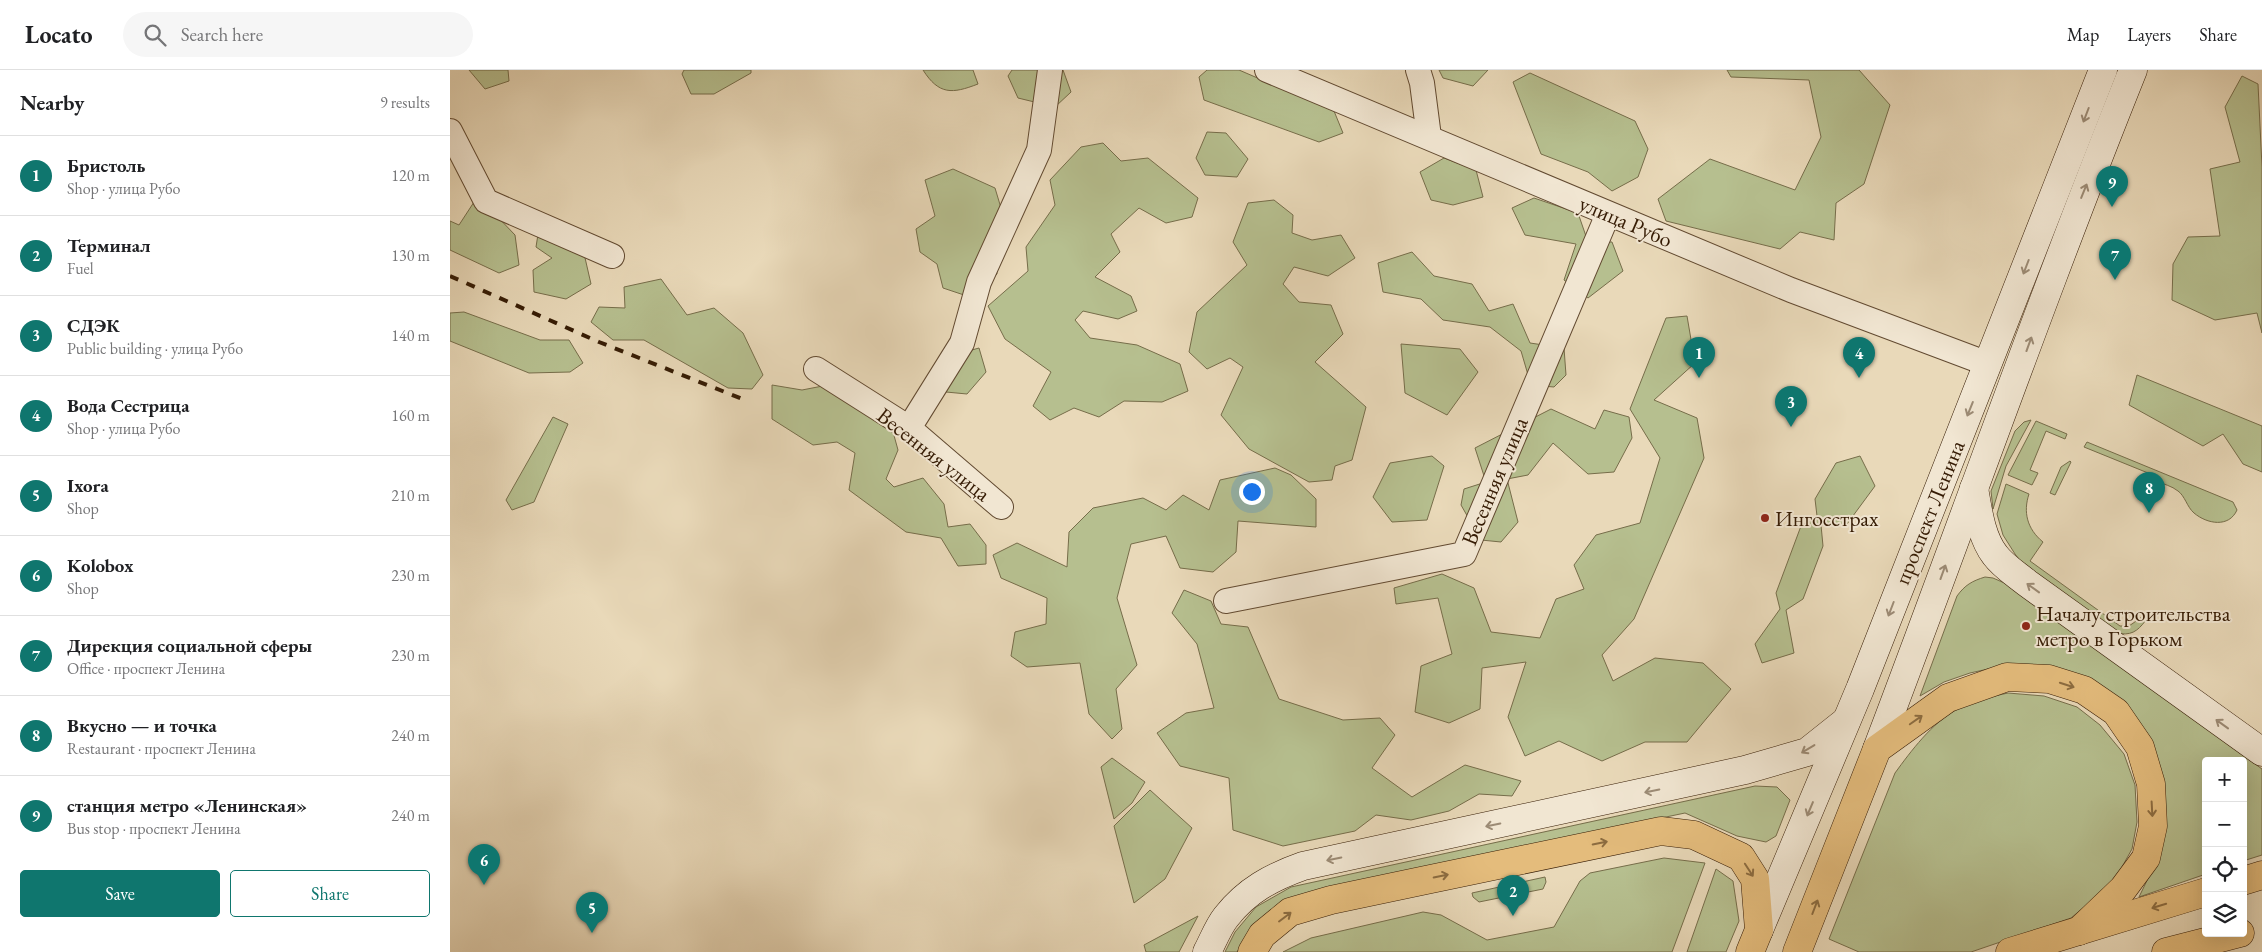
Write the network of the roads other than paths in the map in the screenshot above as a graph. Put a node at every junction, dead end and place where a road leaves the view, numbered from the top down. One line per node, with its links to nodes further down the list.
1 (1050, 70): 12 (street)
2 (1267, 70): 7 (street, улица Рубо)
3 (1418, 70): 7 (street)
4 (2103, 70): 10 (main road, проспект Ленина, one-way to 10)
5 (2133, 70): 13 (main road, проспект Ленина, one-way to 5)
6 (450, 131): 9 (street)
7 (1429, 137): 8 (street, улица Рубо)
8 (1608, 214): 10 (street, улица Рубо); 15 (street, Весенняя улица)
9 (612, 256)
10 (1988, 364): 16 (main road, проспект Ленина, one-way to 16)
11 (816, 369): 12 (street, Весенняя улица)
12 (909, 428): 14 (street, Весенняя улица)
13 (1974, 488): 17 (main road, проспект Ленина, one-way to 13); 18 (main road, one-way to 13)
14 (1001, 507)
15 (1226, 601)
16 (1847, 720): 26 (main road, проспект Ленина, one-way to 26); 27 (main road, one-way to 27)
17 (1877, 749): 23 (main road, one-way to 23); 29 (main road, проспект Ленина, one-way to 17)
18 (2262, 752)
19 (2262, 875): 20 (main road)
20 (2247, 880)
21 (2202, 893): 23 (main road, one-way to 23)
22 (2262, 928): 24 (main road)
23 (2079, 931): 30 (main road)
24 (2247, 932)
25 (2226, 937): 31 (main road)
26 (1754, 941): 28 (main road, one-way to 26)
27 (1207, 952)
28 (1252, 952)
29 (1797, 952)
30 (2010, 952)
31 (2166, 952)

